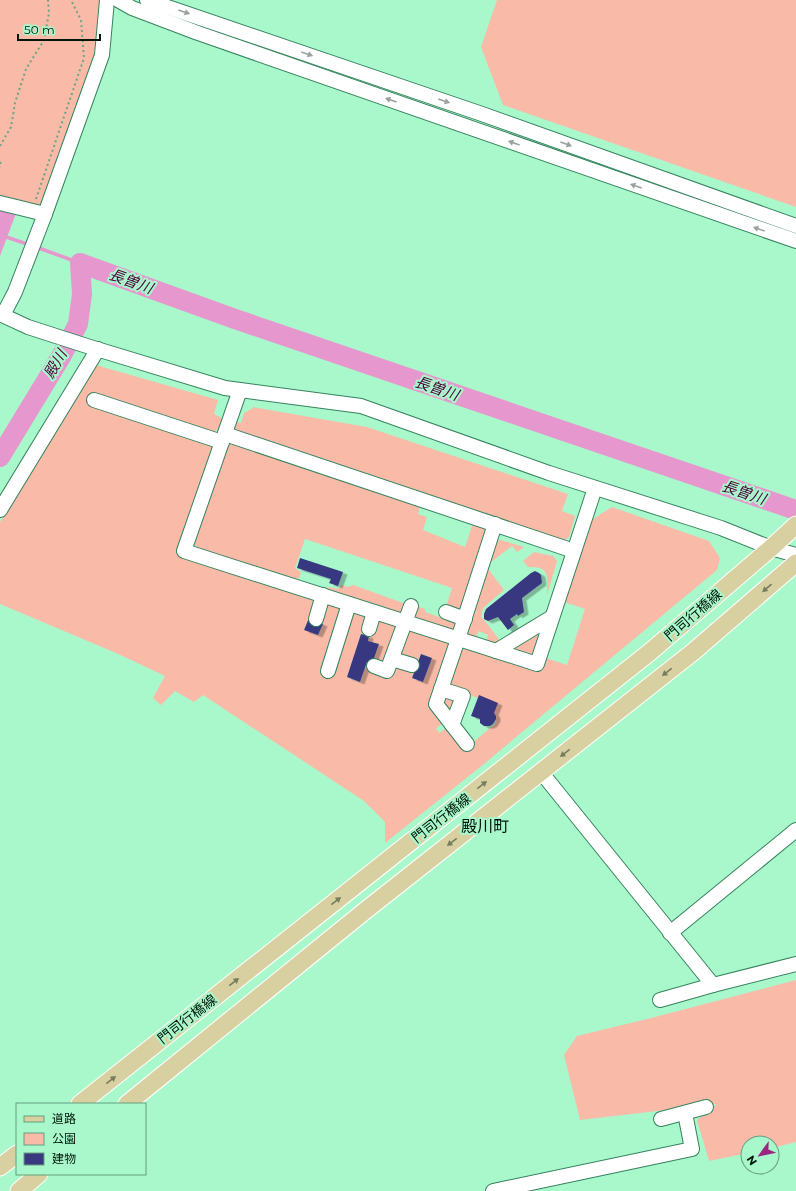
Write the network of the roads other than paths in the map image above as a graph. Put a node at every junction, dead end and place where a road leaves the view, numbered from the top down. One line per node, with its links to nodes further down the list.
1 (107, 0): 5 (street)
2 (118, 0): 7 (street, one-way to 2)
3 (147, 0): 6 (street, one-way to 6)
4 (0, 203): 5 (street)
5 (38, 213): 8 (street)
6 (796, 226)
7 (796, 241)
8 (2, 315): 9 (street)
9 (94, 348): 10 (street); 14 (street)
10 (240, 390): 12 (street); 13 (street)
11 (94, 400): 12 (street)
12 (223, 438): 15 (street); 21 (street)
13 (595, 488): 17 (street); 18 (street)
14 (0, 510)
15 (495, 524): 18 (street); 28 (street)
16 (796, 525): 17 (main road, 門司行橋線)
17 (771, 548): 19 (street); 46 (main road, 門司行橋線, one-way to 17)
18 (574, 551): 26 (street)
19 (796, 555)
20 (796, 563): 40 (main road, 門司行橋線, one-way to 40)
21 (323, 596): 22 (street); 27 (street)
22 (349, 604): 24 (street); 36 (street)
23 (411, 606): 29 (street)
24 (374, 612): 29 (street); 30 (street)
25 (446, 612): 28 (street)
26 (552, 617): 32 (street); 32 (street)
27 (316, 619)
28 (465, 619): 31 (street)
29 (405, 622): 31 (street); 33 (street)
30 (369, 629)
31 (458, 639): 32 (street); 37 (street)
32 (496, 651)
33 (392, 659): 34 (street); 35 (street)
34 (412, 665)
35 (374, 666)
36 (328, 671)
37 (441, 689): 38 (street); 38 (street)
38 (452, 725): 39 (street)
39 (467, 744)
40 (541, 772): 42 (street); 47 (main road, 門司行橋線, one-way to 47)
41 (796, 830): 42 (street)
42 (670, 933): 44 (street)
43 (796, 964): 44 (street)
44 (712, 985): 45 (street)
45 (660, 1000)
46 (81, 1103)
47 (128, 1103)
48 (706, 1107): 49 (street)
49 (685, 1113): 50 (street); 55 (street)
50 (661, 1119)
51 (16, 1155): 52 (main road)
52 (0, 1167)
53 (38, 1175): 54 (main road)
54 (19, 1191)
55 (493, 1191)

